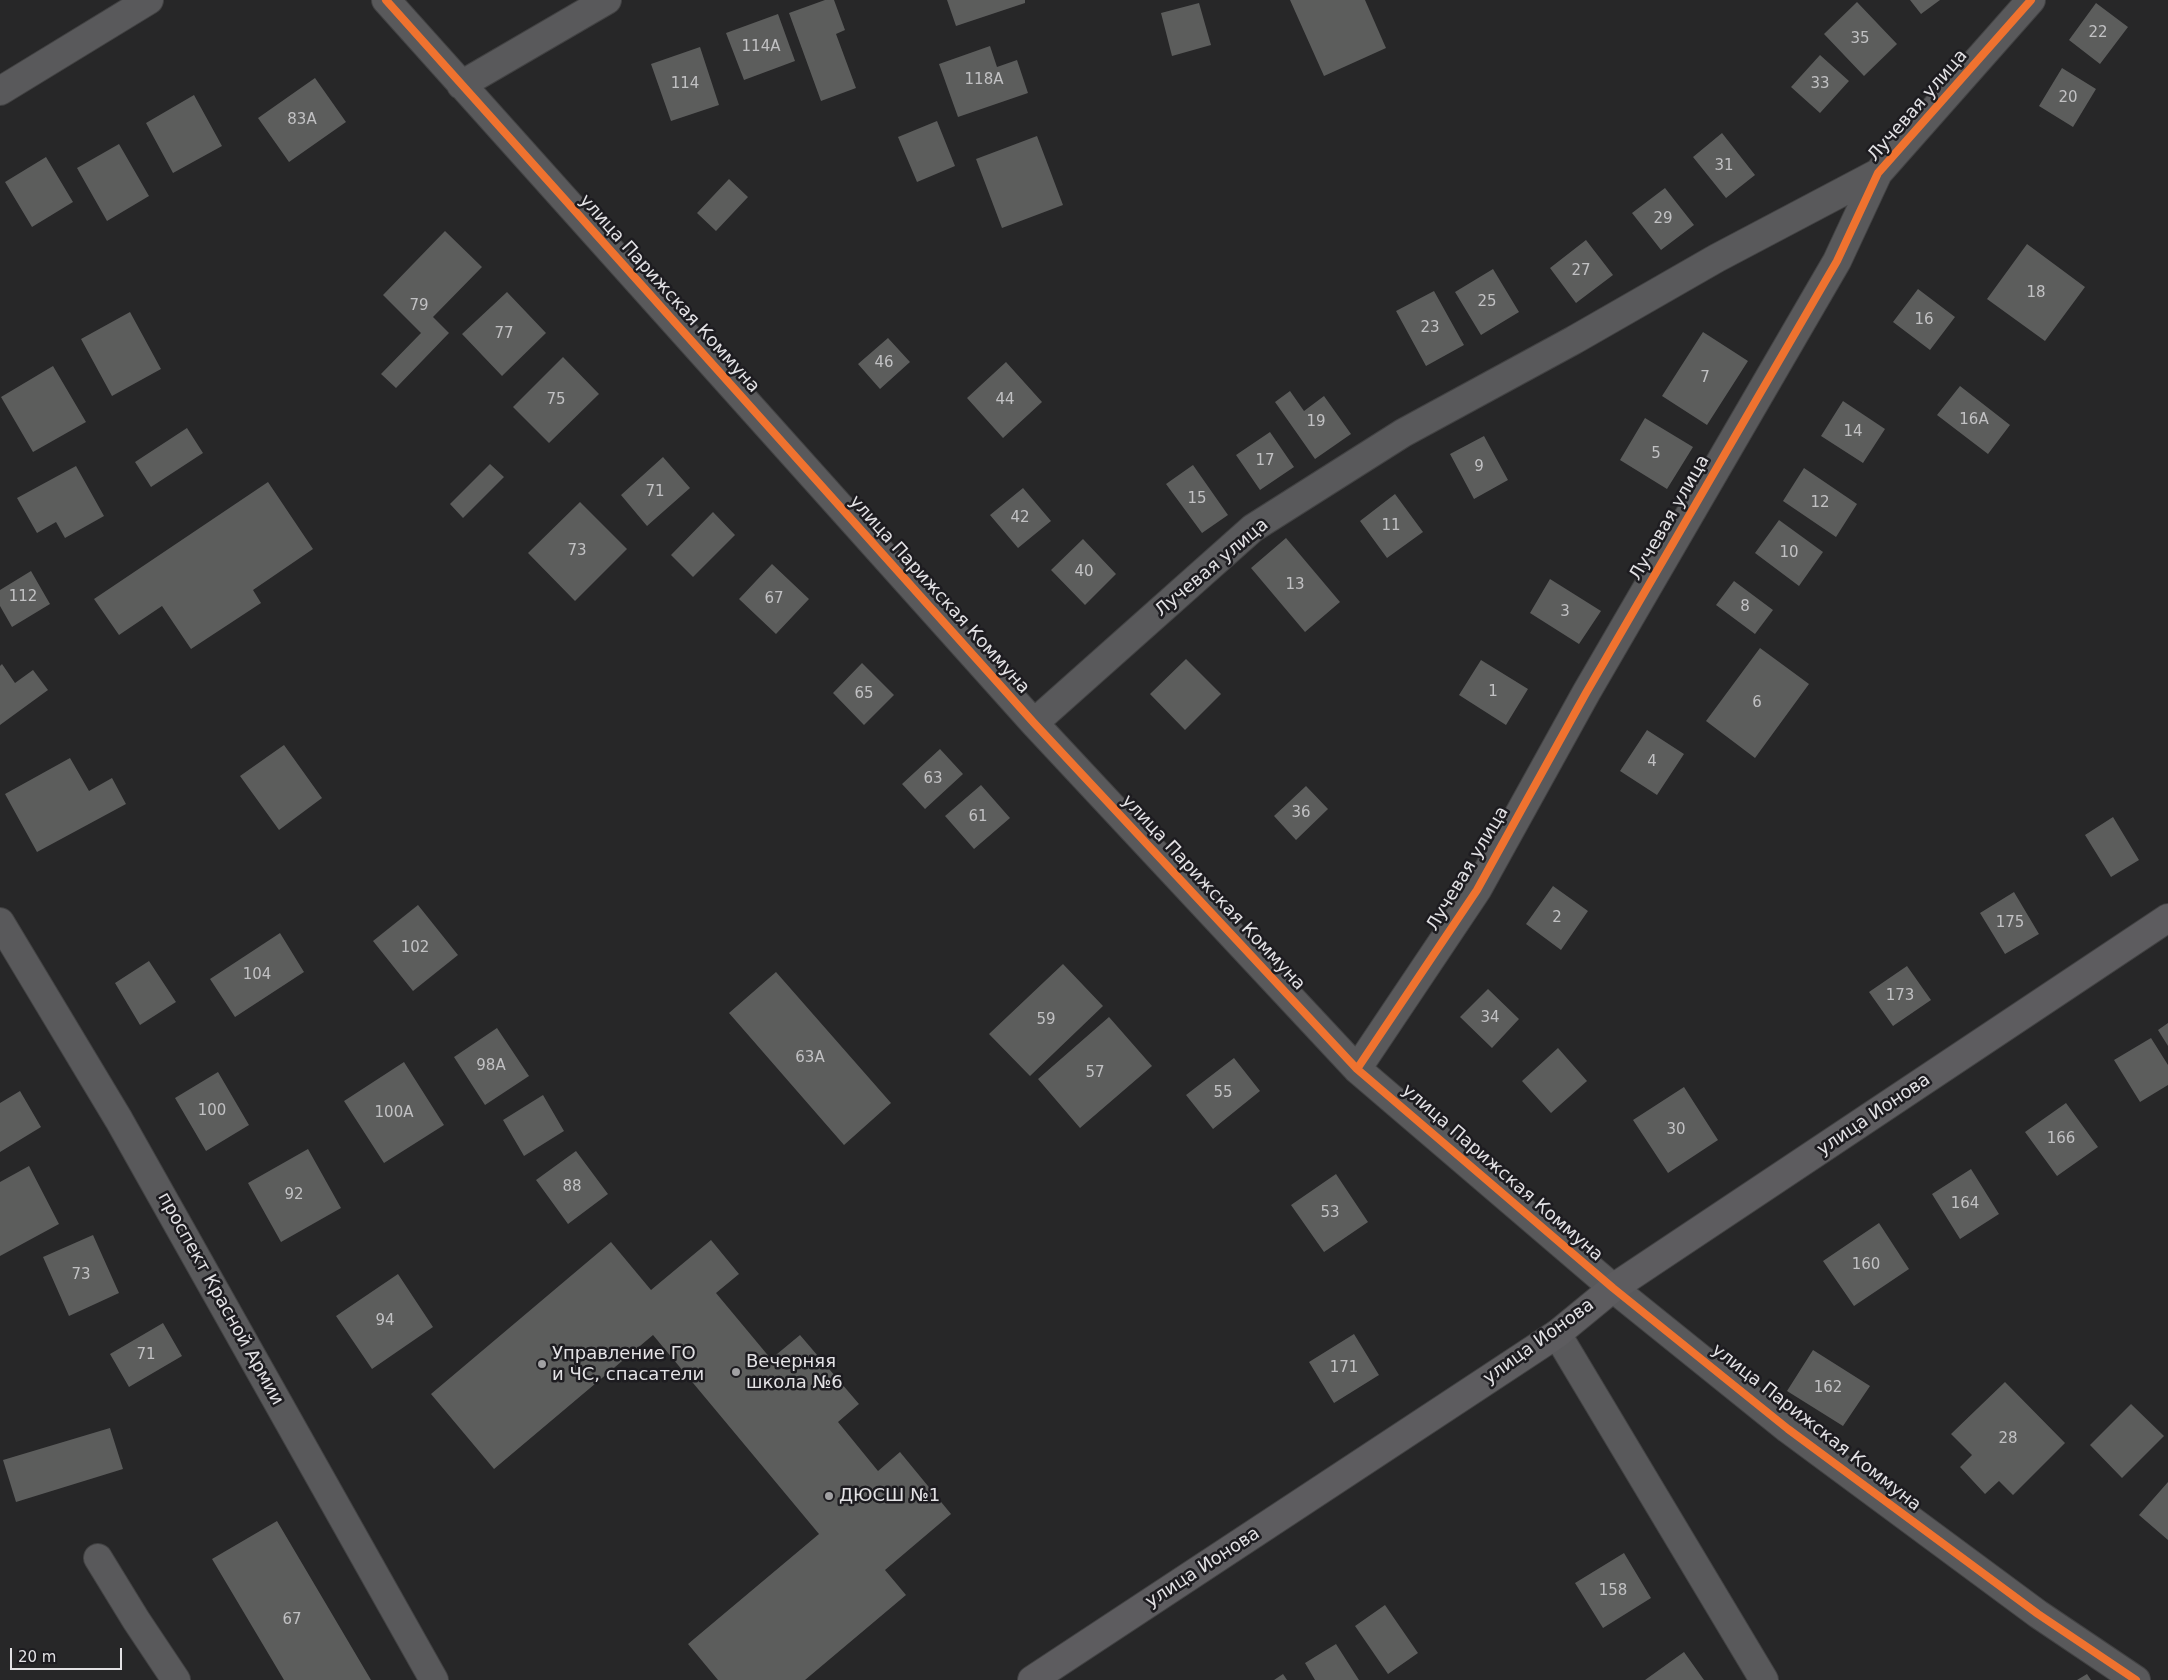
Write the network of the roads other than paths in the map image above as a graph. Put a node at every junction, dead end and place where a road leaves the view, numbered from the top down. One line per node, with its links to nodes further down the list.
1 (149, 0): 6 (street)
2 (386, 0): 5 (street, улица Парижская Коммуна)
3 (607, 0): 5 (street)
4 (2031, 0): 7 (street, Лучевая улица)
5 (461, 85): 8 (street, улица Парижская Коммуна)
6 (0, 91)
7 (1878, 173): 8 (street, Лучевая улица); 11 (street, Лучевая улица)
8 (1034, 723): 11 (street, улица Парижская Коммуна)
9 (2168, 918): 12 (main road, улица Ионова)
10 (0, 922): 16 (street, проспект Красной Армии)
11 (1357, 1070): 12 (street, улица Парижская Коммуна)
12 (1613, 1288): 13 (main road, улица Ионова); 19 (street, улица Парижская Коммуна)
13 (1557, 1334): 17 (main road, улица Ионова); 18 (street)
14 (98, 1558): 15 (street)
15 (176, 1680)
16 (434, 1680)
17 (1032, 1680)
18 (1764, 1680)
19 (2136, 1680)

